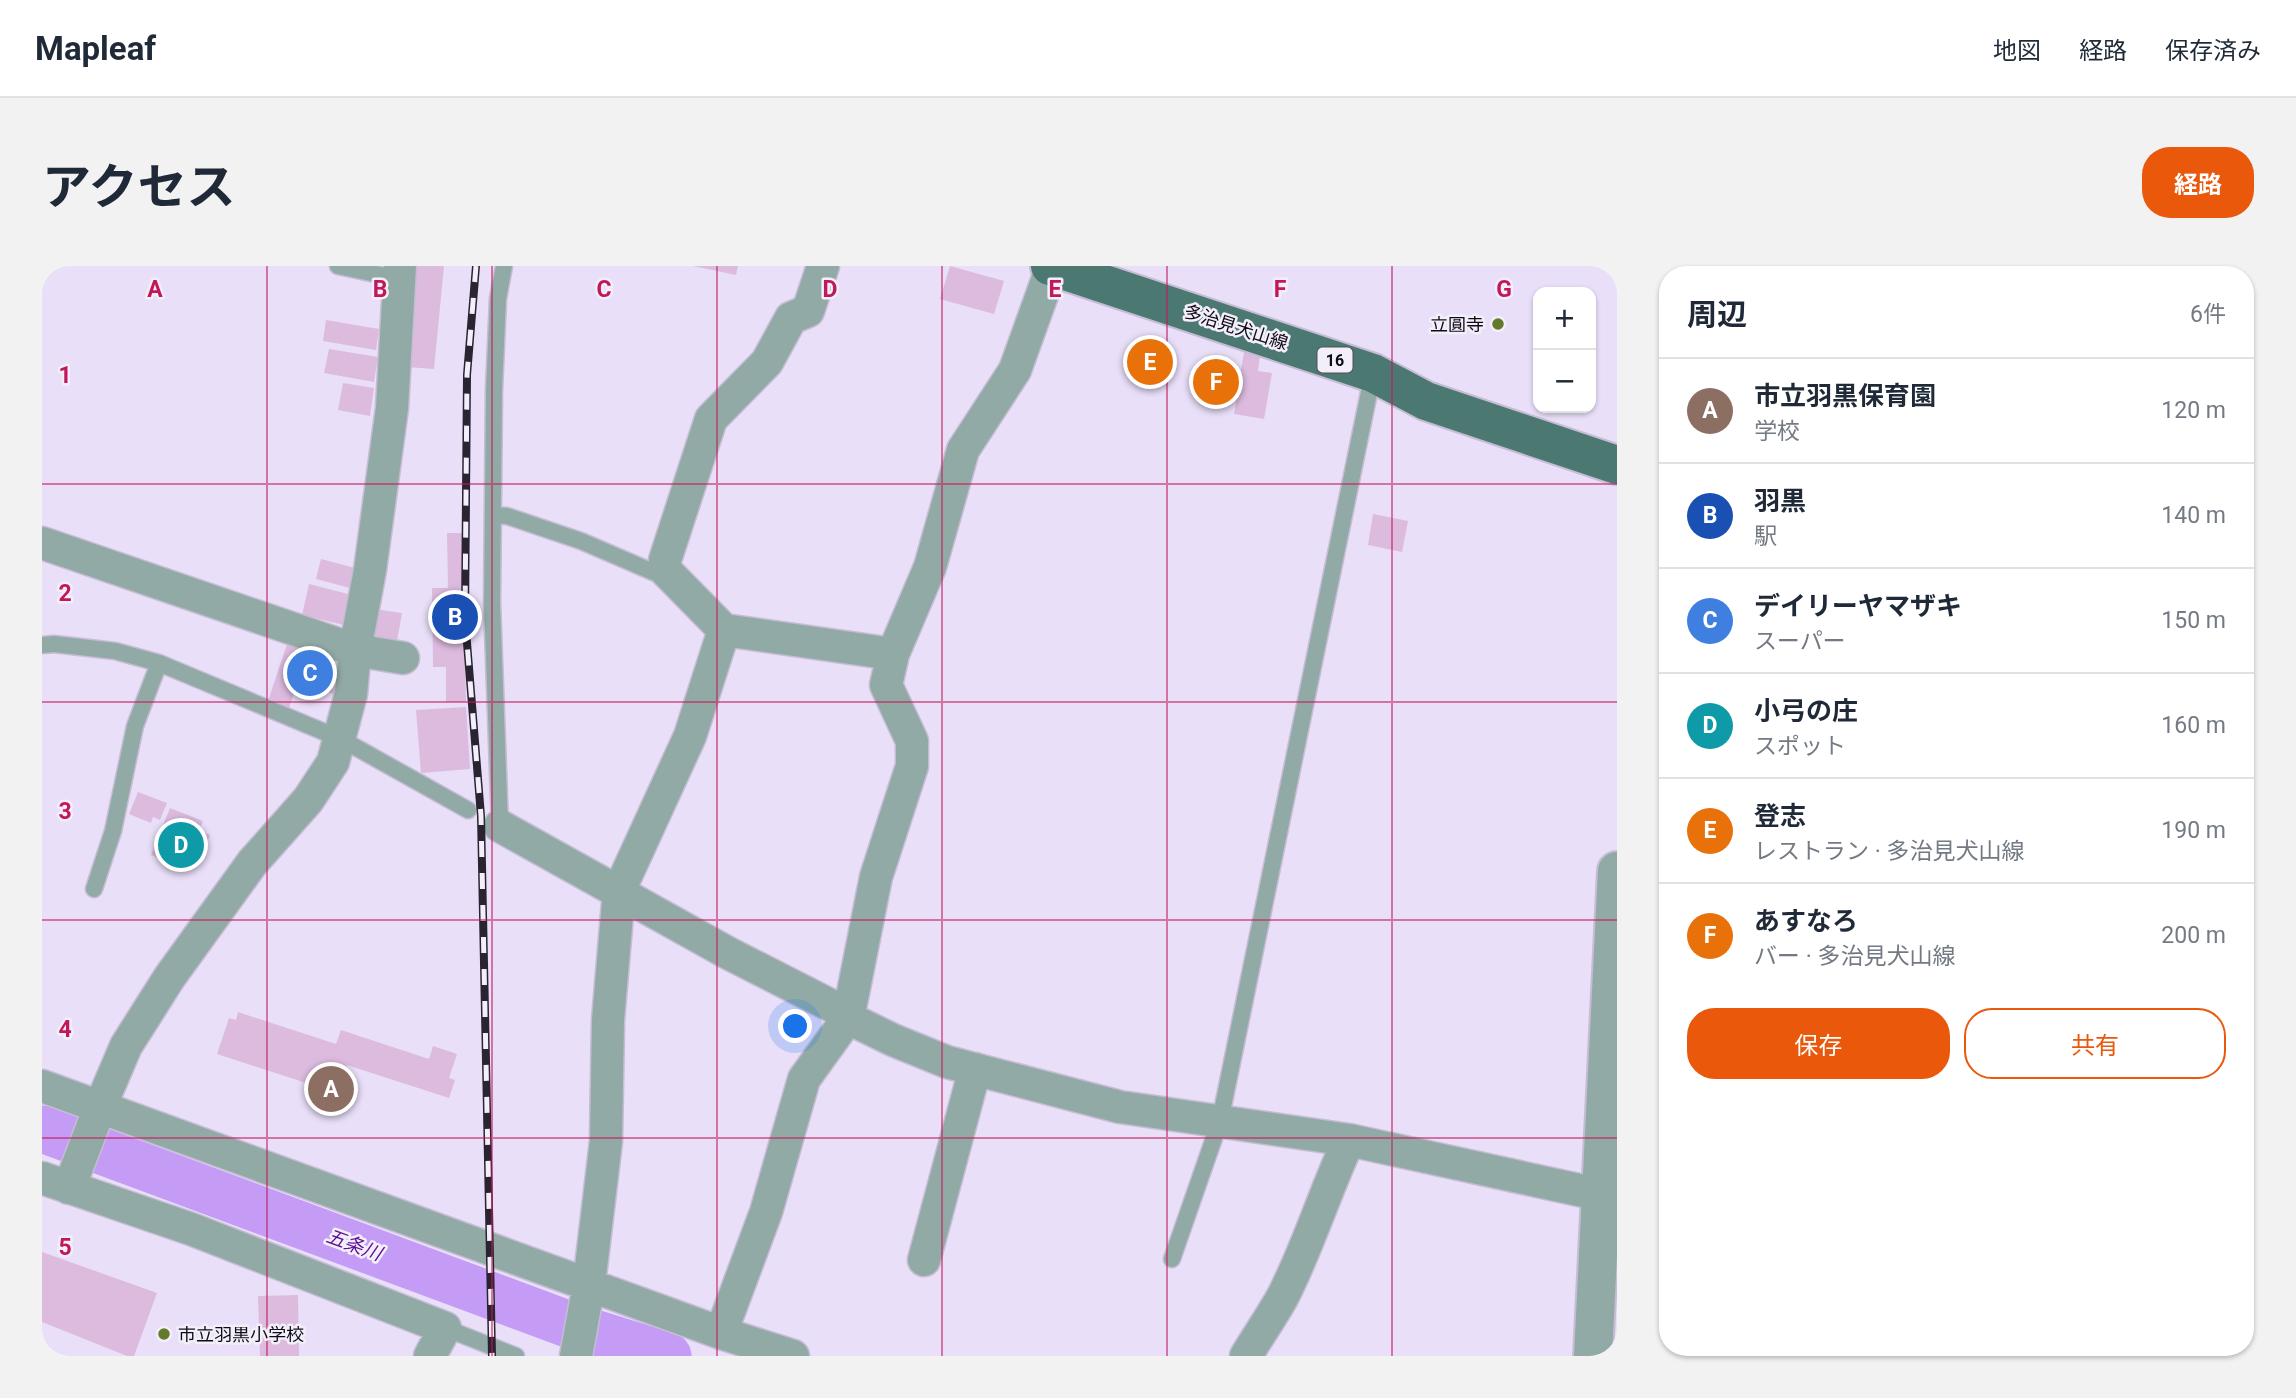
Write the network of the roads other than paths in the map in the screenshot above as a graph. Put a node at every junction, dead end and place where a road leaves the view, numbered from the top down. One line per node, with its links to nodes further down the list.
1 (338, 266): 5 (lane)
2 (504, 266): 8 (lane)
3 (823, 266): 10 (street)
4 (1051, 266): 6 (main road, 多治見犬山線 / 16); 14 (street)
5 (400, 272): 13 (street)
6 (1373, 373): 7 (main road, 多治見犬山線 / 16); 27 (lane)
7 (1617, 464)
8 (493, 515): 10 (lane); 19 (lane)
9 (42, 543): 13 (street)
10 (665, 570): 11 (street)
11 (724, 630): 14 (street); 22 (street)
12 (42, 645): 16 (lane)
13 (355, 650): 15 (street); 17 (street)
14 (893, 654): 23 (street)
15 (403, 658)
16 (159, 663): 17 (lane); 21 (lane)
17 (341, 739): 18 (lane); 26 (street)
18 (468, 810)
19 (500, 826): 22 (street)
20 (1617, 871): 30 (street)
21 (94, 889)
22 (619, 891): 23 (street); 33 (street)
23 (848, 1018): 24 (street); 35 (street)
24 (975, 1069): 27 (street); 31 (street)
25 (42, 1086): 26 (street)
26 (98, 1112): 29 (street); 33 (street)
27 (1220, 1121): 28 (street); 32 (lane)
28 (1349, 1140): 30 (street); 40 (street)
29 (56, 1183): 34 (street)
30 (1609, 1198): 41 (street)
31 (924, 1259)
32 (1172, 1259)
33 (588, 1290): 35 (street); 38 (street)
34 (445, 1328): 36 (street); 37 (lane)
35 (721, 1333): 39 (street)
36 (430, 1356)
37 (516, 1356)
38 (576, 1356)
39 (793, 1356)
40 (1246, 1356)
41 (1593, 1356)

